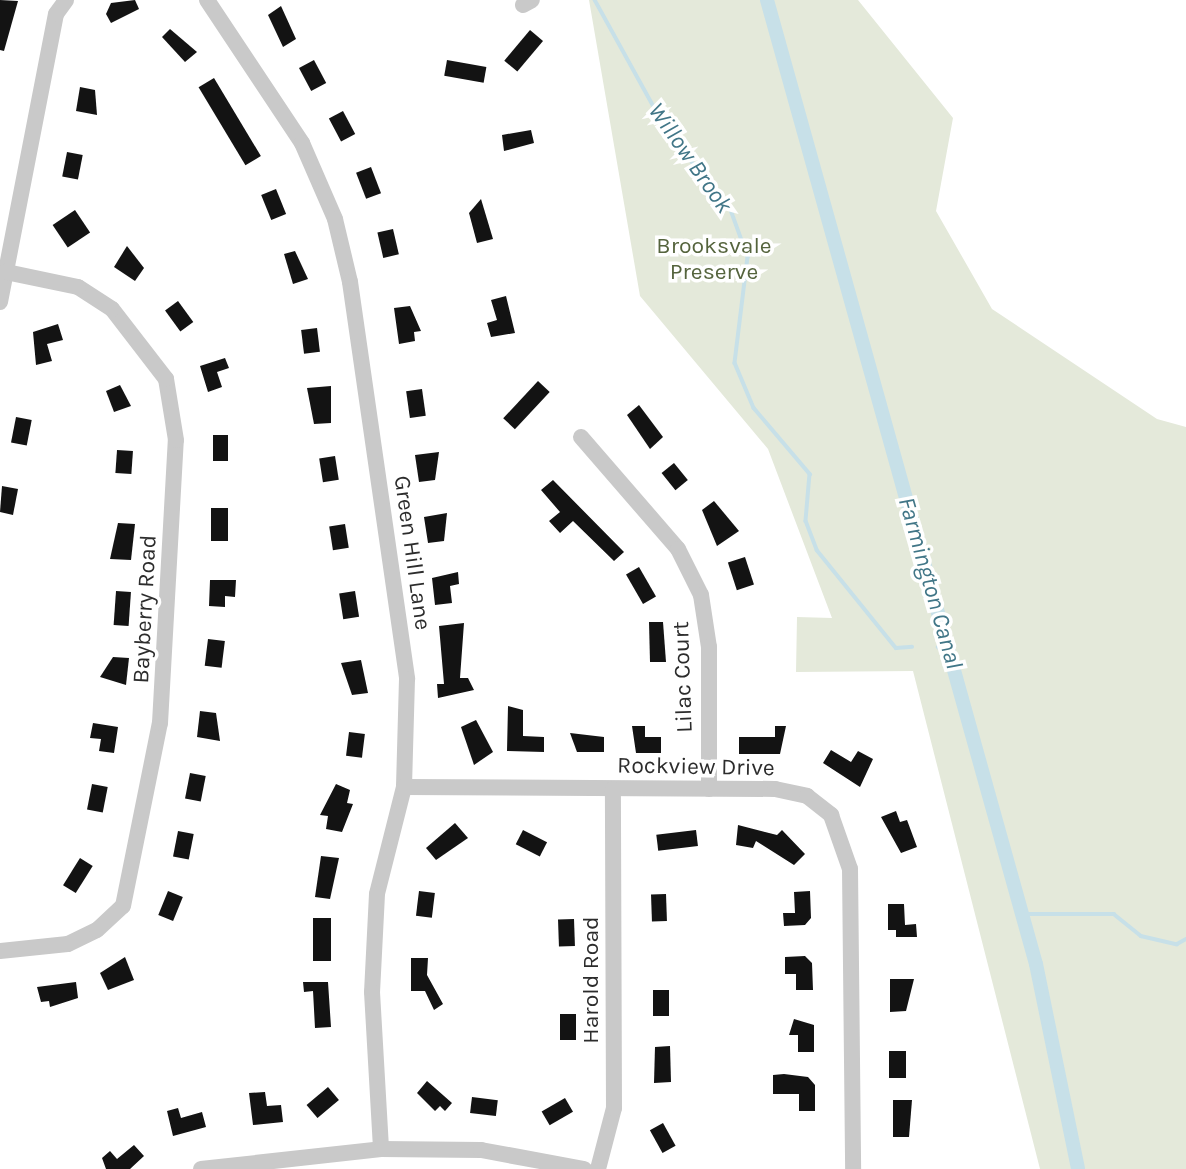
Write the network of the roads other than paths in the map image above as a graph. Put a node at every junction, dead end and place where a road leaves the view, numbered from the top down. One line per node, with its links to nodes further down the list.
1 (66, 0): 3 (street)
2 (207, 0): 6 (street, Green Hill Lane)
3 (6, 272): 4 (street); 9 (street, Bayberry Road)
4 (0, 302)
5 (581, 437): 8 (street, Lilac Court)
6 (404, 787): 7 (street, Rockview Drive); 10 (street, Green Hill Lane)
7 (613, 789): 8 (street, Rockview Drive); 13 (street, Harold Road)
8 (709, 789): 14 (street, Rockview Drive)
9 (0, 951)
10 (381, 1149): 11 (street); 12 (street)
11 (201, 1169)
12 (584, 1169)
13 (598, 1169)
14 (853, 1169)

